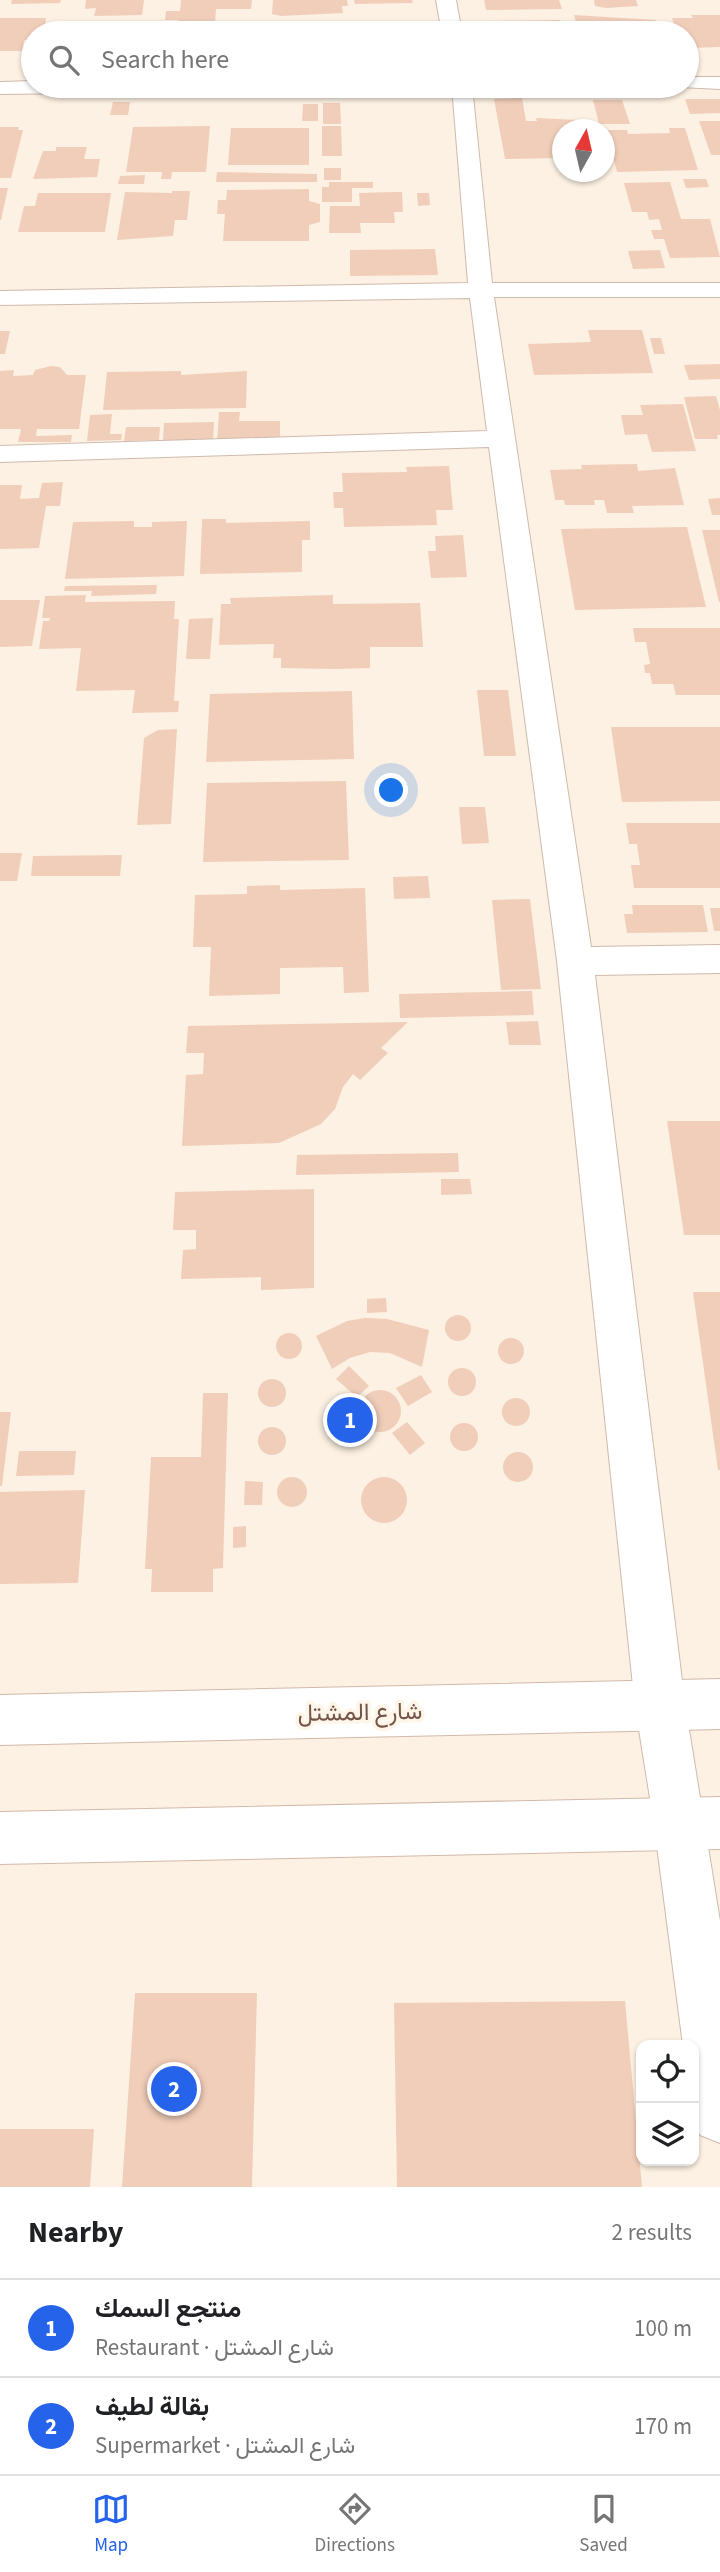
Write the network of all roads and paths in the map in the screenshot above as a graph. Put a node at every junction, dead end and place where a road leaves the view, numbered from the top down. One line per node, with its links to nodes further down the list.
1 (446, 0): 2 (street)
2 (450, 21)
3 (699, 83): 4 (street)
4 (720, 83)
5 (0, 88): 6 (street)
6 (21, 88)
7 (463, 98): 8 (street)
8 (481, 290): 9 (street); 10 (street); 11 (street)
9 (720, 290)
10 (0, 298)
11 (502, 439): 12 (street); 14 (street)
12 (0, 454)
13 (720, 959): 14 (street)
14 (575, 961): 16 (street)
15 (720, 1704): 16 (street, شارع المشتل)
16 (660, 1705): 17 (street, شارع المشتل); 18 (street)
17 (0, 1720)
18 (700, 1823): 19 (street); 20 (street)
19 (0, 1838)
20 (720, 2115)

